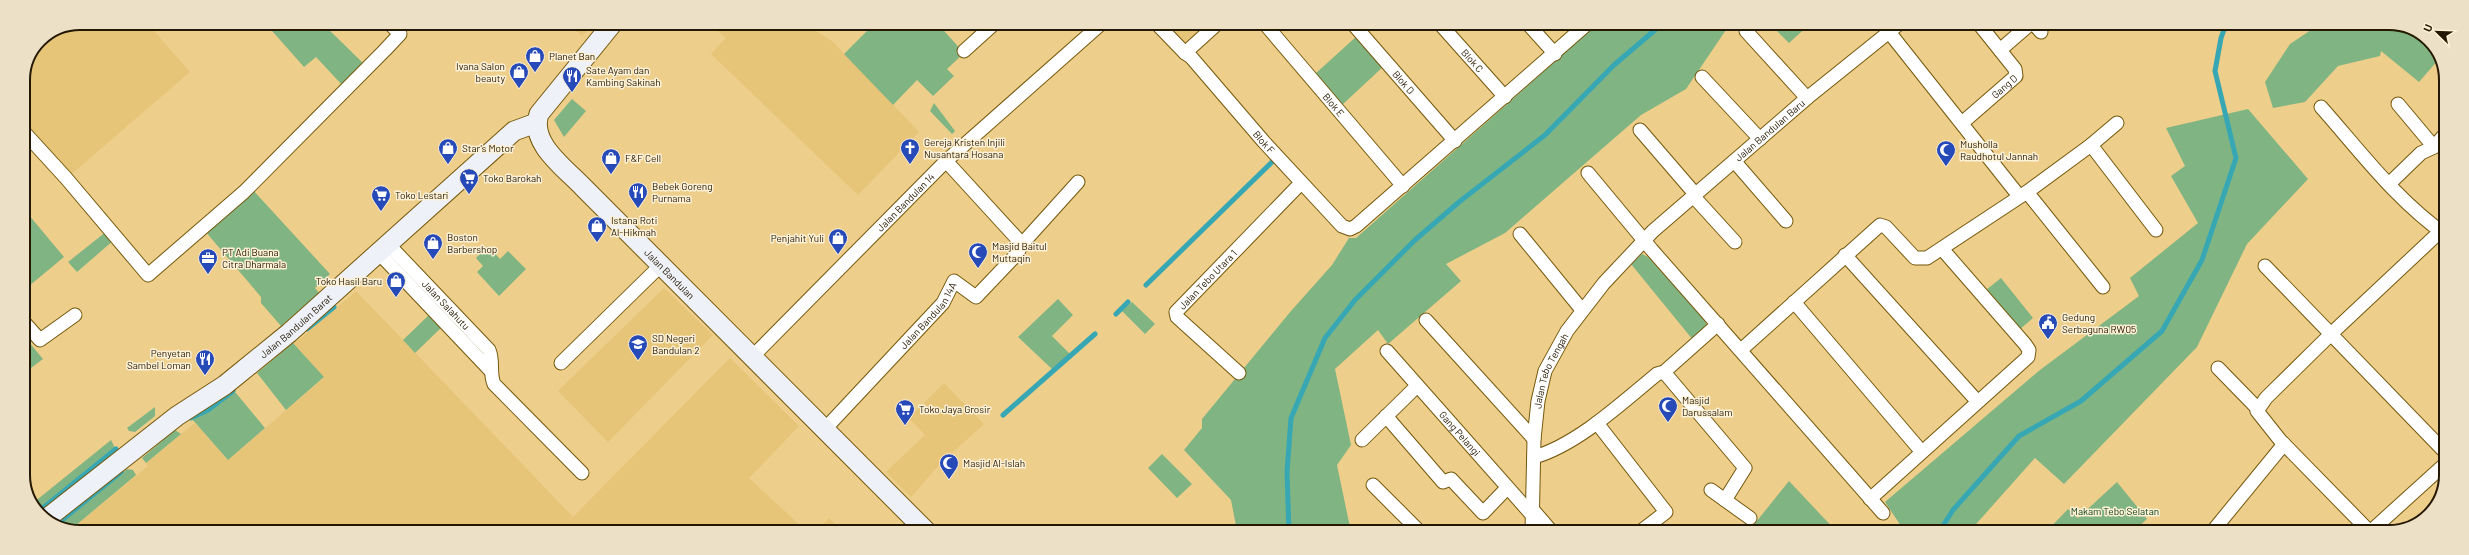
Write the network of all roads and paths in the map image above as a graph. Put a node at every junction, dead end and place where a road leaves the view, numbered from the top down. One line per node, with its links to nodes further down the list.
1 (396, 30): 30 (street)
2 (606, 30): 26 (main road)
3 (988, 30): 18 (street)
4 (1093, 30): 36 (street, Jalan Bandulan 14)
5 (1162, 30): 19 (street, Blok F)
6 (1210, 30): 19 (street)
7 (1270, 30): 42 (street, Blok E)
8 (1358, 30): 32 (street, Blok D)
9 (1445, 30): 22 (street, Blok C)
10 (1533, 30): 20 (street)
11 (1581, 30): 20 (street)
12 (1887, 30): 23 (street, Jalan Bandulan Baru)
13 (1893, 30): 27 (street)
14 (1984, 30): 17 (street, Gang D)
15 (2029, 30): 17 (street)
16 (1746, 31): 23 (street)
17 (2000, 50): 27 (street, Gang D)
18 (964, 51)
19 (1185, 53): 40 (street, Blok F)
20 (1555, 54): 22 (street)
21 (1702, 77): 31 (street)
22 (1505, 97): 32 (street)
23 (1807, 98): 31 (street, Jalan Bandulan Baru)
24 (2398, 104): 35 (street)
25 (2320, 107): 41 (street)
26 (536, 123): 53 (main road, Jalan Bandulan Barat); 56 (main road, Jalan Bandulan)
27 (1962, 123): 43 (street)
28 (2117, 123): 34 (street)
29 (1640, 130): 44 (street)
30 (30, 139)
31 (1760, 139): 37 (street, Jalan Bandulan Baru)
32 (1454, 141): 42 (street)
33 (2439, 141): 35 (street)
34 (2091, 145): 43 (street); 47 (street)
35 (2434, 147): 41 (street)
36 (946, 161): 52 (street); 70 (street, Jalan Bandulan 14)
37 (1735, 162): 44 (street, Jalan Bandulan Baru); 45 (street)
38 (1588, 173): 50 (street)
39 (1078, 182): 52 (street, Jalan Bandulan 14A)
40 (1301, 183): 42 (street, Blok F); 75 (street, Jalan Tebo Utara 1)
41 (2389, 184): 46 (street)
42 (1403, 186)
43 (2023, 194): 54 (street); 60 (street)
44 (1695, 196): 50 (street, Jalan Bandulan Baru); 51 (street)
45 (1786, 221)
46 (2439, 228)
47 (2156, 230)
48 (1520, 234): 62 (street)
49 (2439, 236): 67 (street)
50 (1644, 240): 62 (street, Jalan Tebo Tengah); 65 (street)
51 (1735, 242)
52 (1022, 244): 81 (street, Jalan Bandulan 14A)
53 (383, 248): 58 (street, Jalan Salahutu); 59 (street, Jalan Salahutu); 97 (main road, Jalan Bandulan Barat)
54 (1943, 250): 55 (street); 77 (street)
55 (1846, 255): 61 (street); 77 (street)
56 (660, 266): 70 (main road, Jalan Bandulan); 71 (street)
57 (2265, 266): 67 (street)
58 (417, 274): 59 (street); 73 (street, Jalan Salahutu)
59 (407, 283): 73 (street, Jalan Salahutu)
60 (2103, 286)
61 (1794, 302): 68 (street); 86 (street)
62 (1582, 310): 82 (street, Jalan Tebo Tengah)
63 (76, 314): 66 (street)
64 (1426, 320): 82 (street)
65 (1718, 324): 68 (street); 74 (street)
66 (30, 329)
67 (2332, 333): 78 (street); 85 (street)
68 (1741, 350): 93 (street)
69 (1387, 351): 76 (street, Gang Pelangi)
70 (752, 357): 81 (main road, Jalan Bandulan)
71 (561, 363)
72 (2218, 368): 78 (street)
73 (490, 370): 89 (street, Jalan Salahutu)
74 (1664, 372): 80 (street); 94 (street)
75 (1238, 373)
76 (1417, 386): 79 (street); 91 (street, Gang Pelangi)
77 (1977, 401): 86 (street)
78 (2258, 409): 84 (street)
79 (1386, 416): 83 (street); 91 (street)
80 (1597, 423): 87 (street); 103 (street)
81 (824, 430): 99 (main road, Jalan Bandulan)
82 (1534, 439): 87 (street, Jalan Tebo Tengah)
83 (1362, 440)
84 (2284, 444): 104 (street); 105 (street)
85 (2439, 446)
86 (1921, 451): 93 (street)
87 (1534, 456): 95 (street, Jalan Tebo Tengah)
88 (2439, 469): 106 (street)
89 (582, 473)
90 (1373, 485): 100 (street)
91 (1507, 488): 95 (street, Gang Pelangi)
92 (1711, 490): 94 (street)
93 (1870, 499): 96 (street)
94 (1725, 500): 98 (street)
95 (1533, 513): 101 (street, Jalan Tebo Tengah); 102 (street, Gang Pelangi)
96 (1883, 513)
97 (50, 516)
98 (1750, 518)
99 (920, 525)
100 (1413, 525)
101 (1532, 525)
102 (1545, 525)
103 (1649, 525)
104 (2218, 525)
105 (2363, 525)
106 (2378, 525)

